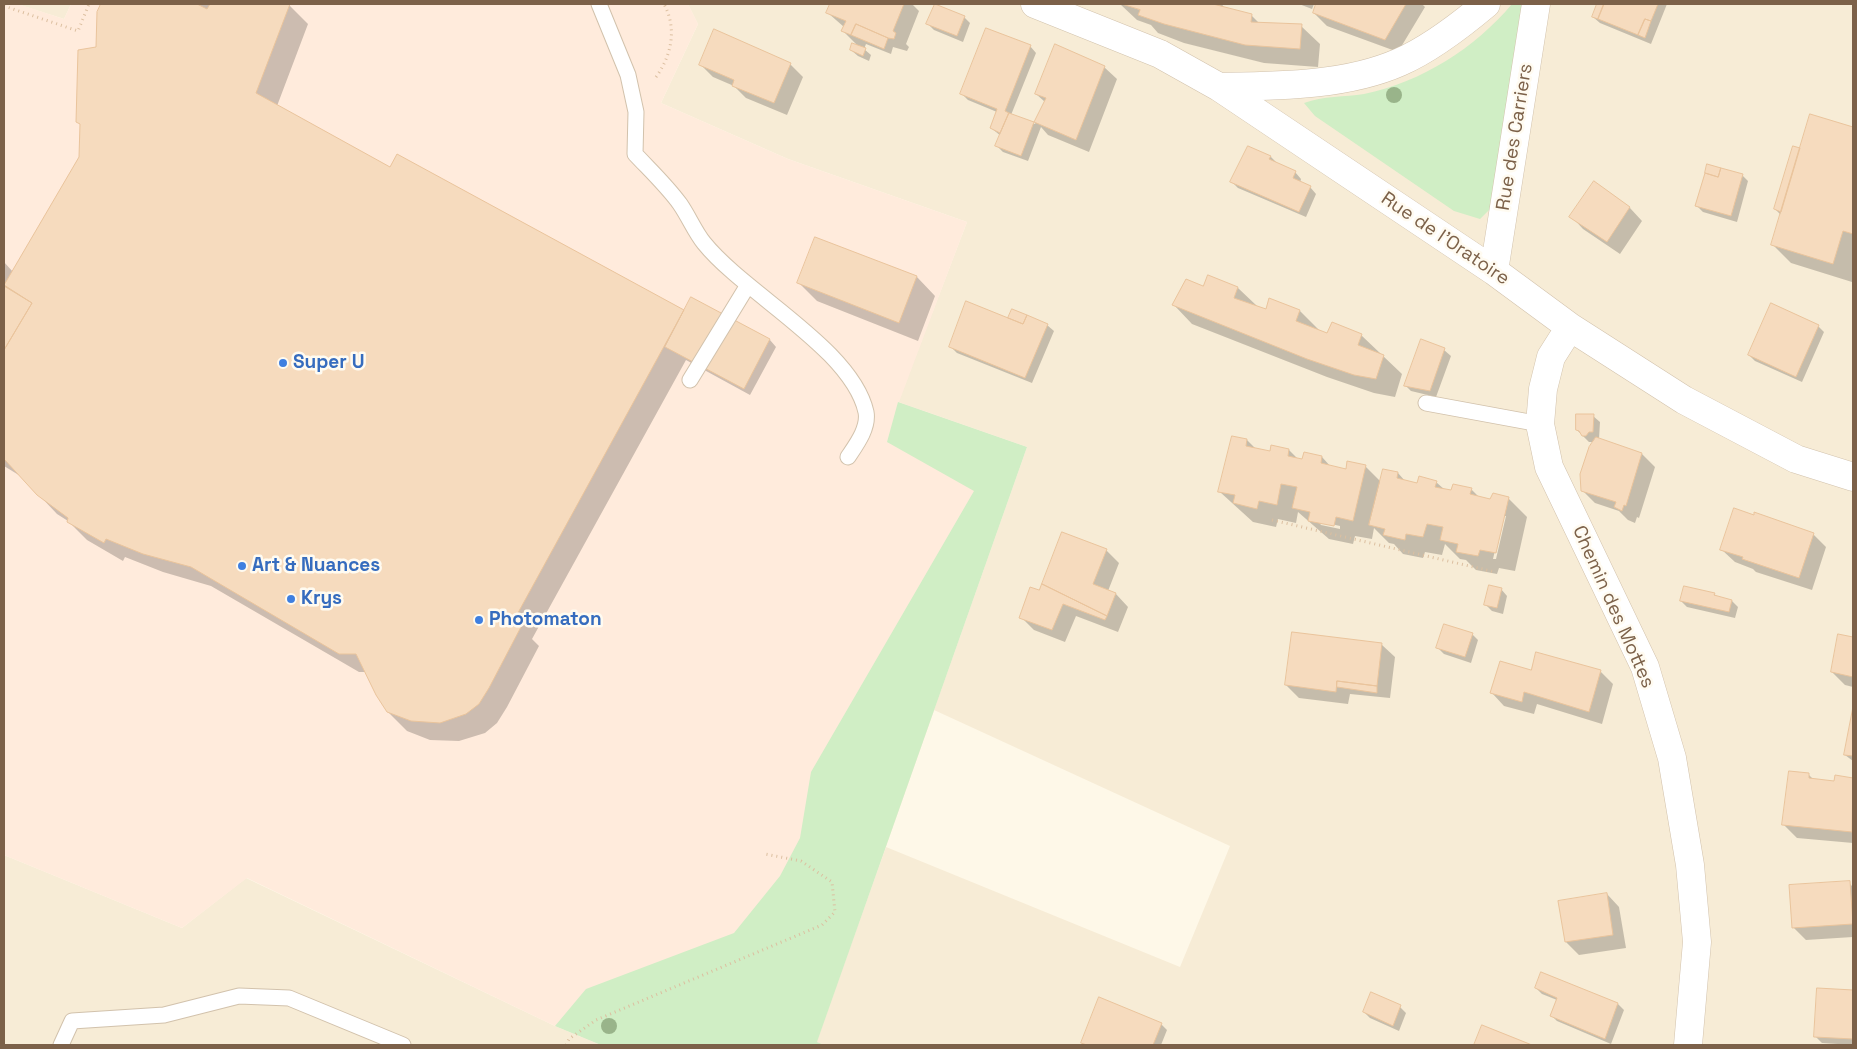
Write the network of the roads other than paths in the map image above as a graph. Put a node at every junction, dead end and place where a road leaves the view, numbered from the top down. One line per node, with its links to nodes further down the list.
1 (599, 4): 7 (lane)
2 (1035, 4): 5 (street, Rue de l'Oratoire)
3 (1536, 4): 6 (street, Rue des Carriers)
4 (1471, 9): 5 (street)
5 (1219, 87): 6 (street, Rue de l'Oratoire)
6 (1494, 271): 8 (street, Rue de l'Oratoire)
7 (748, 285): 9 (lane); 12 (lane)
8 (1570, 326): 11 (street, Chemin des Mottes); 13 (street, Rue de l'Oratoire)
9 (690, 380)
10 (1426, 404): 11 (lane)
11 (1540, 424): 16 (street, Chemin des Mottes)
12 (848, 457)
13 (1853, 477)
14 (61, 1045): 15 (lane)
15 (403, 1045)
16 (1688, 1045)

